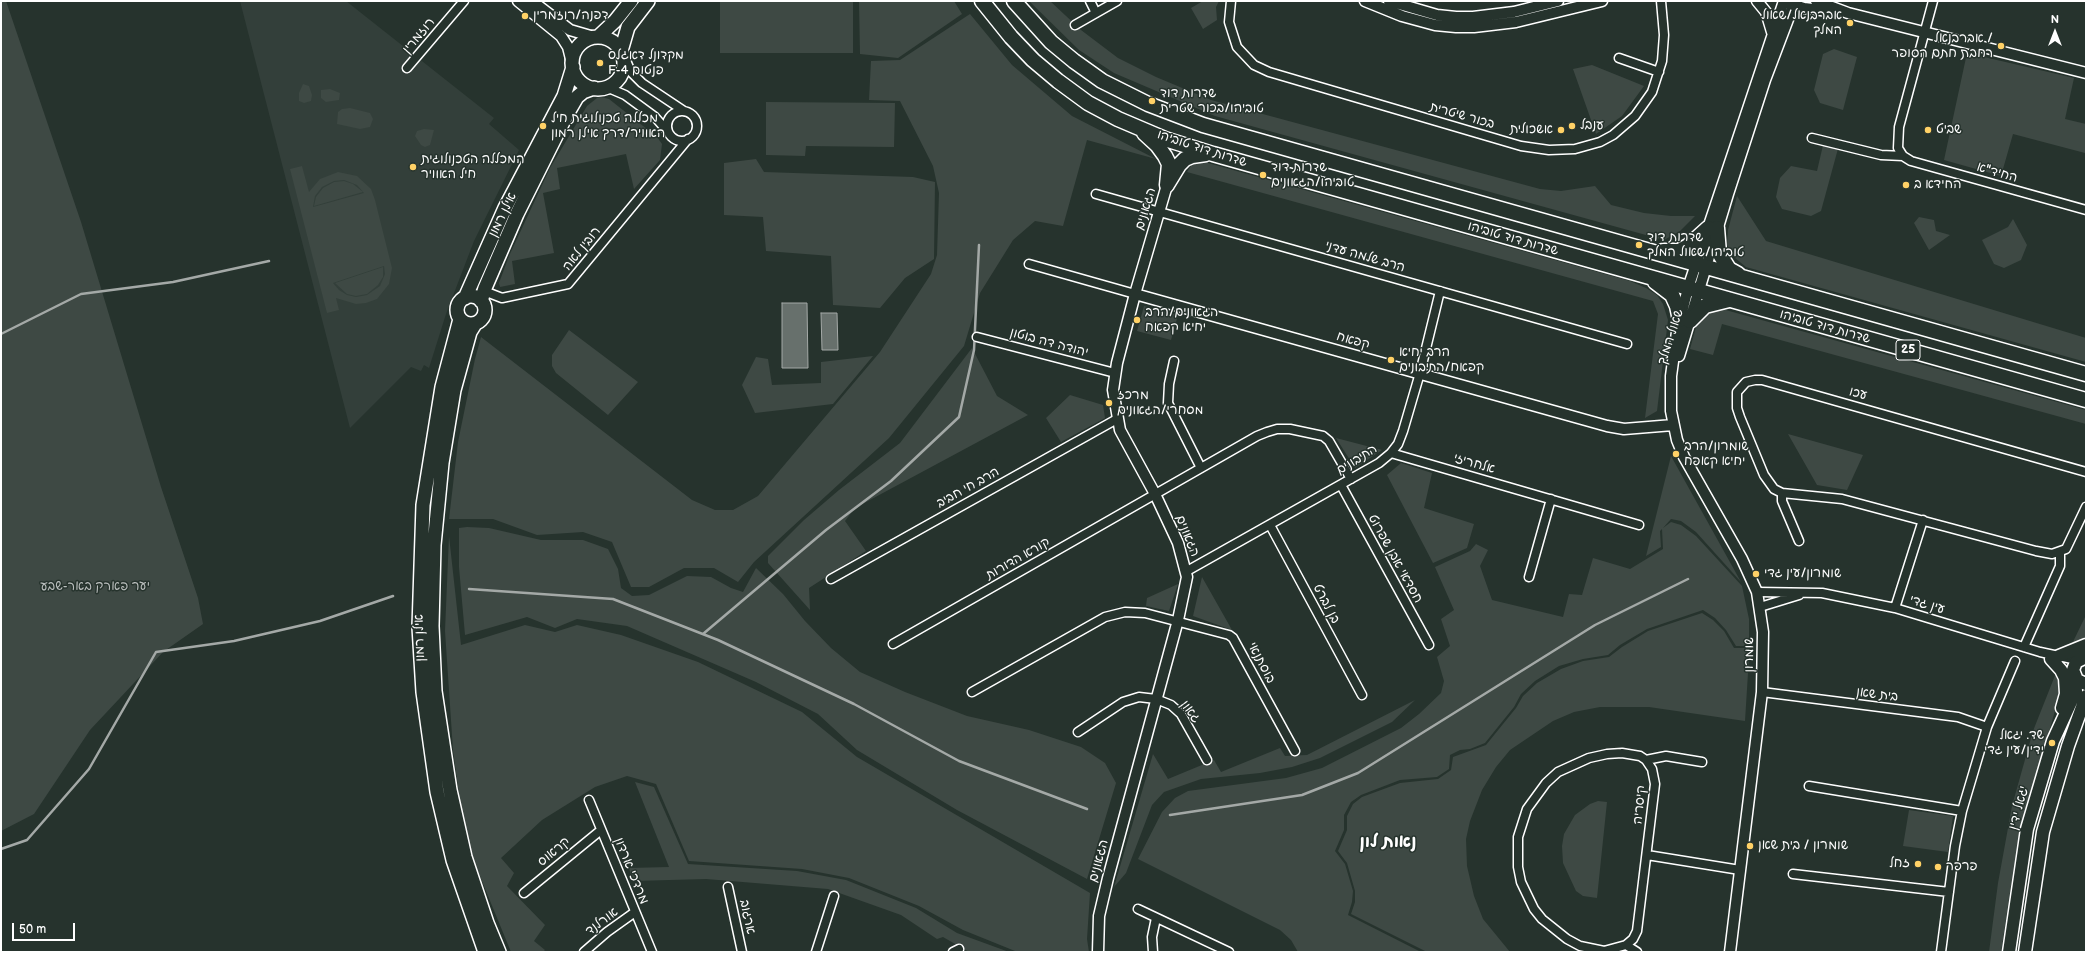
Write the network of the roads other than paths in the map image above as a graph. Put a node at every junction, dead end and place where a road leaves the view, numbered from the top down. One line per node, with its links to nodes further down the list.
1 (464, 1): 29 (street, רוזמרין)
2 (518, 1): 28 (street)
3 (532, 1): 25 (street)
4 (631, 1): 25 (main road)
5 (648, 1): 26 (main road)
6 (982, 1): 34 (highway, שדרות דוד טוביהו / 25)
7 (1014, 1): 46 (highway, שדרות דוד טוביהו / 25)
8 (1090, 1): 20 (street)
9 (1117, 1): 20 (street)
10 (1231, 1): 30 (street, בכור שיטרית)
11 (1365, 1): 14 (street)
12 (1389, 1): 13 (street)
13 (1558, 1)
14 (1602, 1)
15 (1661, 1): 30 (street, בכור שיטרית)
16 (1757, 1): 24 (street)
17 (1816, 1): 21 (street)
18 (1933, 1): 23 (street)
19 (1787, 2): 21 (street); 24 (street, שאול המלך); 45 (street, שאול המלך)
20 (1096, 13): 22 (street)
21 (1848, 13): 23 (street)
22 (1075, 25)
23 (1924, 32): 31 (street); 39 (street)
24 (1772, 35): 45 (street, שאול המלך)
25 (596, 37): 26 (main road); 28 (main road)
26 (623, 54): 32 (main road); 33 (street)
27 (1618, 58): 30 (street)
28 (572, 65): 32 (main road); 55 (main road, אילן רמון)
29 (407, 68)
30 (1660, 72)
31 (2086, 73)
32 (598, 88): 35 (street); 54 (main road, אילן רמון)
33 (685, 111): 35 (street); 37 (street)
34 (1138, 128): 38 (highway, שדרות דוד טוביהו / 25); 41 (highway)
35 (669, 134): 37 (street); 40 (street, רובין לאה)
36 (1812, 138): 39 (street, החיד"א)
37 (688, 139): 40 (street, רובין לאה)
38 (1213, 154): 41 (highway); 50 (highway, שדרות דוד טוביהו / 25)
39 (1903, 156): 43 (street, החיד"א)
40 (669, 161): 54 (street, רובין לאה)
41 (1167, 185): 44 (street, הגאונים)
42 (1096, 194): 44 (street, הרב שלמה עדני)
43 (2086, 210)
44 (1159, 212): 52 (street, הרב שלמה עדני); 53 (street, הגאונים)
45 (1712, 228): 46 (highway); 48 (street, שאול המלך); 49 (highway)
46 (1647, 250): 48 (highway, שדרות דוד טוביהו / 25)
47 (1029, 264): 53 (street, קפאח)
48 (1701, 265): 49 (highway, שדרות דוד טוביהו / 25); 51 (street, שאול המלך)
49 (1741, 276): 65 (highway, שדרות דוד טוביהו / 25)
50 (1648, 277): 51 (highway, שדרות דוד טוביהו / 25); 58 (highway)
51 (1693, 290): 56 (highway, שדרות דוד טוביהו / 25); 58 (street, שאול המלך)
52 (1440, 291): 61 (street, הרב שלמה עדני); 64 (street, התיבונים)
53 (1135, 294): 63 (street, הגאונים); 64 (street, קפאח)
54 (482, 296): 55 (main road); 59 (main road)
55 (465, 298): 57 (main road)
56 (1731, 300): 58 (highway); 67 (highway, שדרות דוד טוביהו / 25)
57 (460, 319): 59 (main road); 128 (main road, אילן רמון)
58 (1685, 320): 66 (street, שאול המלך)
59 (475, 324): 129 (main road, אילן רמון)
60 (977, 337): 63 (street, יהודה דה בוטון)
61 (1627, 344)
62 (1174, 361): 71 (street)
63 (1115, 373): 68 (street, הגאונים)
64 (1420, 373): 69 (street, קפאח); 70 (street, התיבונים)
65 (2086, 374)
66 (1671, 376): 69 (street, שומרון)
67 (2086, 400)
68 (1117, 418): 76 (street, הגאונים); 86 (street, הרב חי חביב)
69 (1673, 425): 87 (street, שומרון)
70 (1391, 453): 73 (street, התיבונים); 77 (street, אלחריזי)
71 (1201, 468): 73 (street, קורא הדורות); 76 (street, קורא הדורות)
72 (2086, 472): 75 (street, עכו)
73 (1351, 479): 74 (street, התיבונים)
74 (1341, 485): 80 (street, התיבונים); 93 (street, חסדאי אבן שפרוט)
75 (1782, 493): 79 (street); 82 (street)
76 (1155, 494): 84 (street, הגאונים); 92 (street, קורא הדורות)
77 (1551, 499): 81 (street, אלחריזי); 85 (street)
78 (2086, 508): 83 (street)
79 (1923, 520): 83 (street); 90 (street)
80 (1270, 525): 84 (street, התיבונים); 102 (street, בן לברט)
81 (1639, 525)
82 (1799, 541)
83 (2060, 552): 94 (street)
84 (1187, 571): 91 (street, הגאונים)
85 (1529, 577)
86 (831, 579)
87 (1757, 592): 88 (street, עין גדי); 89 (street, שומרון)
88 (1805, 593): 89 (street, עין גדי); 90 (street, עין גדי)
89 (1760, 607): 101 (street, שומרון)
90 (1895, 608): 94 (street, עין גדי)
91 (1178, 620): 100 (street); 104 (street, הגאונים); 109 (street, בוסתנאי)
92 (893, 644)
93 (1429, 645)
94 (2024, 647): 96 (street, עין גדי)
95 (2084, 655): 96 (street, עין גדי); 96 (main road); 98 (main road, יגאל ידין)
96 (2055, 657): 98 (street, עין גדי); 108 (main road)
97 (2015, 661): 106 (street)
98 (2074, 675): 99 (main road); 108 (main road, יגאל ידין)
99 (2086, 684)
100 (972, 692)
101 (1762, 692): 106 (street, בית שאן); 118 (street, שומרון)
102 (1362, 695)
103 (2086, 696): 105 (main road)
104 (1156, 699): 107 (street, גאון); 110 (street, גאון); 134 (street, הגאונים)
105 (2083, 707): 141 (main road)
106 (1987, 727): 115 (street)
107 (1078, 732)
108 (2053, 741): 140 (main road, יגאל ידין)
109 (1295, 751)
110 (1207, 760)
111 (1646, 760): 112 (street); 117 (street, קיסריה); 127 (street)
112 (1702, 762)
113 (1809, 786): 115 (street)
114 (589, 800): 116 (street, מרדכי ארדון)
115 (1962, 811): 121 (street)
116 (601, 830): 122 (street, קראוס); 125 (street, מרדכי ארדון)
117 (1647, 855): 118 (street); 127 (street, קיסריה)
118 (1740, 870): 138 (street, שומרון)
119 (1793, 874): 121 (street)
120 (728, 887): 132 (street, ארגוב)
121 (1949, 892): 139 (street)
122 (524, 893)
123 (834, 896): 133 (street)
124 (1138, 909): 126 (street)
125 (635, 912): 130 (street, אורלנד); 131 (street, מרדכי ארדון)
126 (1156, 918): 135 (street); 136 (street)
127 (1626, 945): 137 (street)
128 (485, 952)
129 (499, 952)
130 (584, 952)
131 (652, 952)
132 (742, 952)
133 (816, 952)
134 (1098, 952)
135 (1152, 952)
136 (1229, 952)
137 (1637, 952)
138 (1730, 952)
139 (1942, 952)
140 (2009, 952)
141 (2025, 952)

